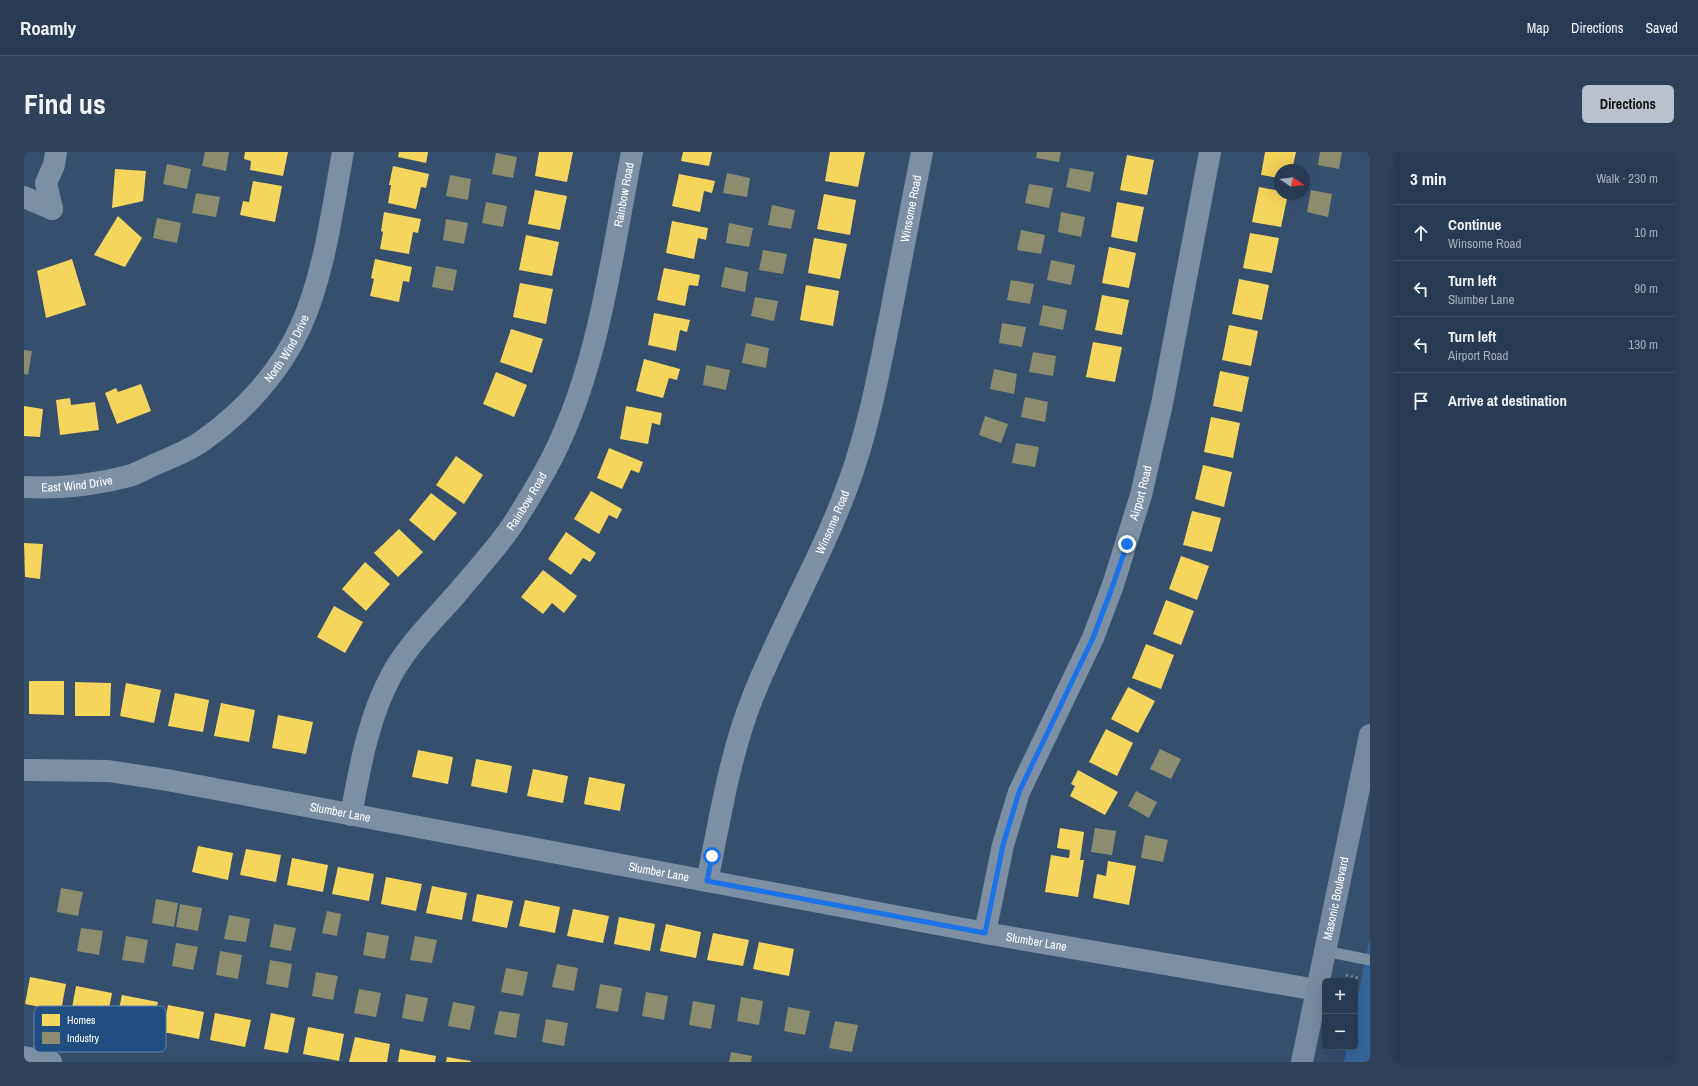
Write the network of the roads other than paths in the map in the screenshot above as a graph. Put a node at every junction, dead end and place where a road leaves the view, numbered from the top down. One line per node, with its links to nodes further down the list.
1 (56, 152): 6 (street)
2 (343, 152): 7 (street, North Wind Drive)
3 (632, 152): 11 (street, Rainbow Road)
4 (922, 152): 12 (street, Winsome Road)
5 (1210, 152): 13 (street, Airport Road)
6 (24, 197)
7 (130, 476): 8 (street, East Wind Drive)
8 (24, 487)
9 (1370, 735): 14 (street, Masonic Boulevard)
10 (24, 770): 11 (street, Slumber Lane)
11 (351, 815): 12 (street, Slumber Lane)
12 (707, 881): 13 (street, Slumber Lane)
13 (985, 933): 16 (street, Slumber Lane)
14 (1325, 951): 15 (lane); 16 (street, Masonic Boulevard)
15 (1370, 960)
16 (1317, 990): 19 (street, Masonic Boulevard)
17 (24, 1057): 18 (street)
18 (51, 1062)
19 (1302, 1062)

